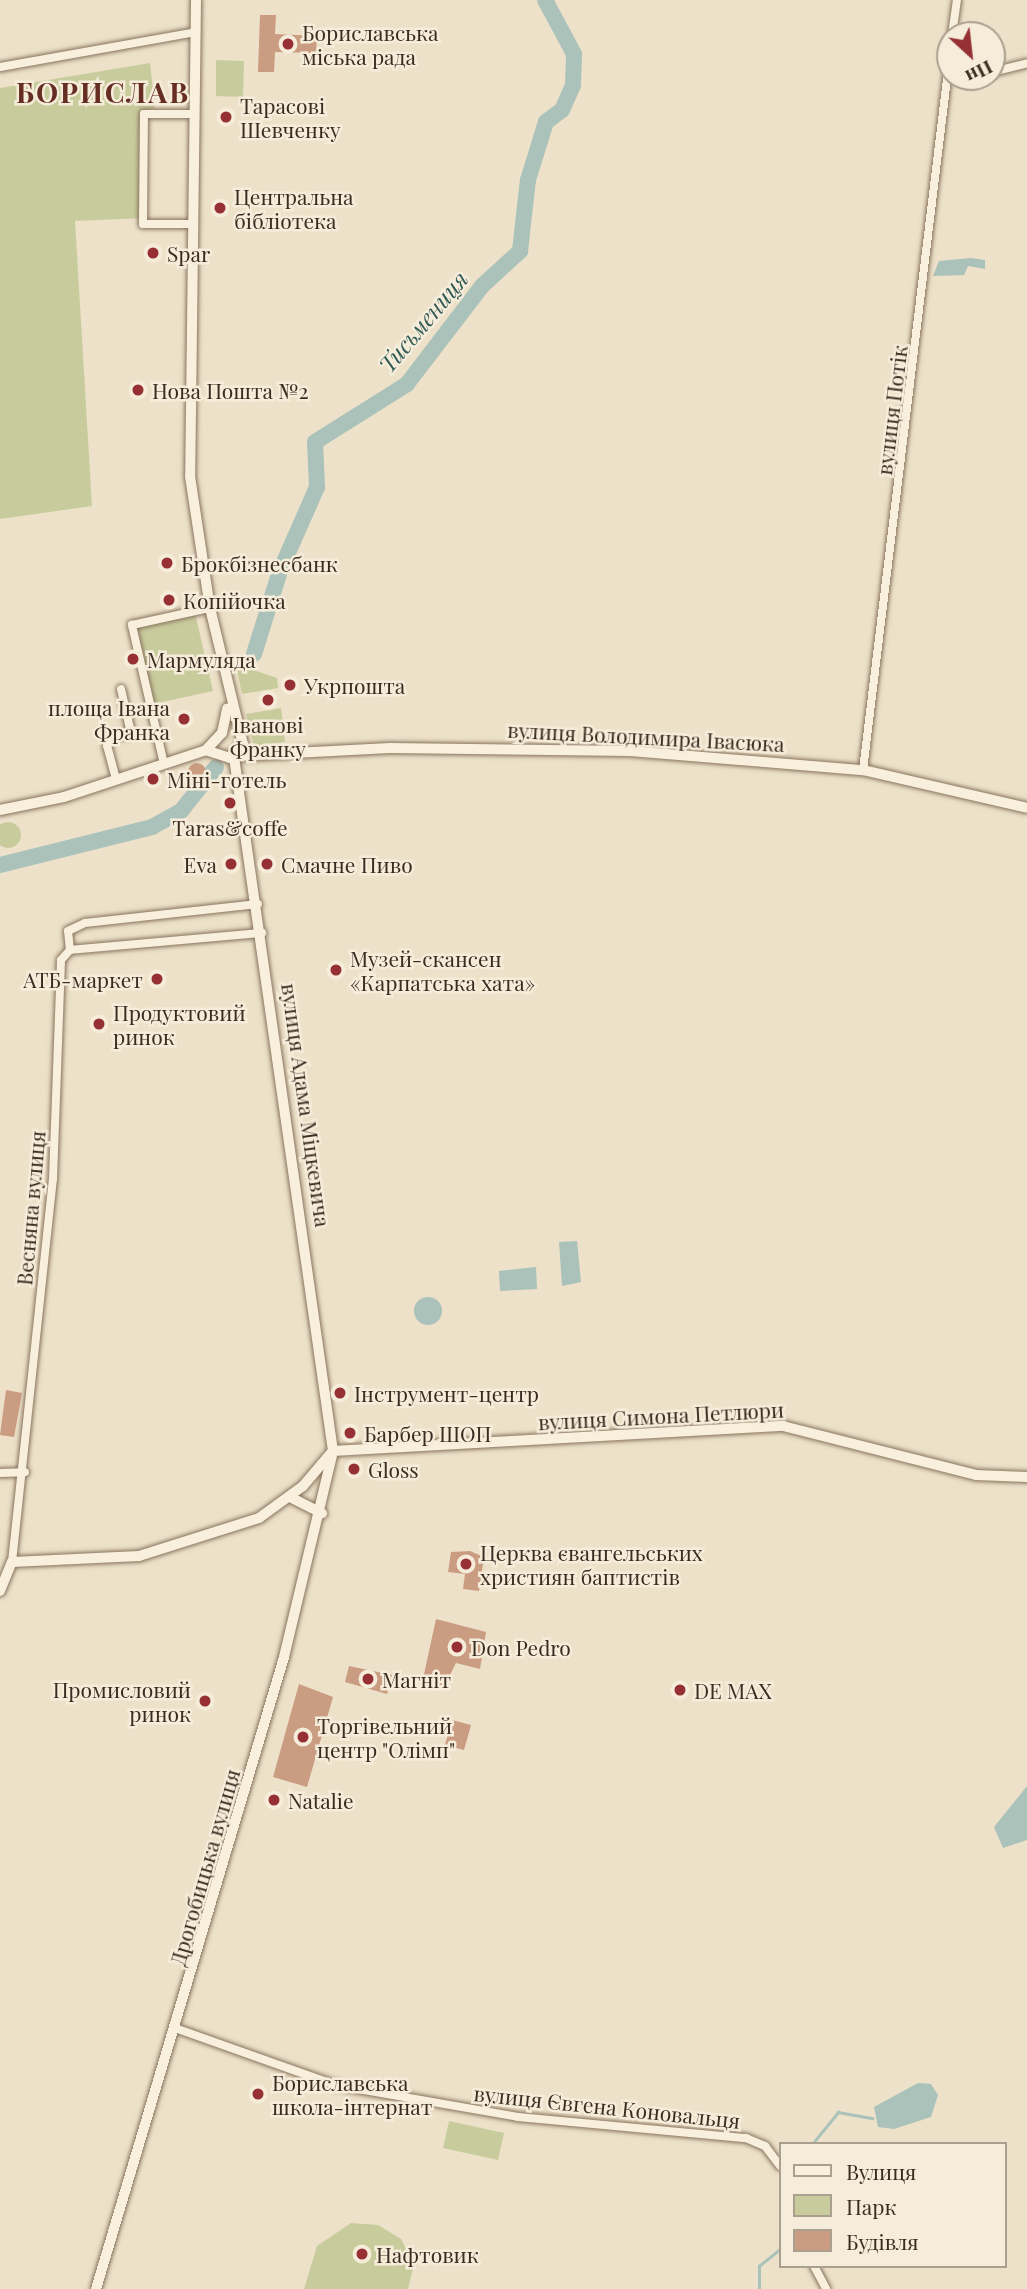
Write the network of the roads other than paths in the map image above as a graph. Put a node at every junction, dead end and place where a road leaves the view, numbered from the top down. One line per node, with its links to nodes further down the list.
1 (196, 0): 4 (main road)
2 (957, 0): 3 (street)
3 (955, 21)
4 (196, 32): 6 (street); 9 (main road)
5 (1027, 63): 7 (street)
6 (0, 66)
7 (1006, 68)
8 (947, 91): 21 (street, вулиця Потік)
9 (192, 114): 10 (main road); 10 (street)
10 (191, 224): 11 (main road)
11 (210, 608): 13 (main road); 20 (street)
12 (121, 689): 22 (street)
13 (227, 691): 14 (main road); 15 (main road)
14 (236, 733): 15 (main road); 16 (main road)
15 (219, 737): 17 (main road); 19 (main road)
16 (243, 744): 18 (main road); 19 (main road)
17 (206, 750): 19 (main road); 20 (main road)
18 (258, 755): 19 (main road); 21 (main road, вулиця Володимира Івасюка)
19 (232, 759): 25 (main road, вулиця Адама Міцкевича)
20 (164, 764): 22 (main road)
21 (863, 770): 23 (main road, вулиця Володимира Івасюка)
22 (116, 779): 24 (main road)
23 (1027, 808)
24 (0, 810)
25 (258, 904): 26 (main road, вулиця Адама Міцкевича); 27 (street, Весняна вулиця)
26 (262, 933): 27 (street); 28 (main road, вулиця Адама Міцкевича)
27 (70, 950): 29 (street, Весняна вулиця)
28 (333, 1451): 31 (main road, вулиця Симона Петлюри); 32 (main road); 33 (main road, Дрогобицька вулиця)
29 (25, 1472): 30 (street); 34 (street, Весняна вулиця)
30 (0, 1473)
31 (1027, 1477)
32 (290, 1497): 33 (main road); 34 (main road)
33 (322, 1513): 36 (main road, Дрогобицька вулиця)
34 (12, 1562): 35 (main road)
35 (0, 1591)
36 (178, 2029): 37 (street, вулиця Євгена Коновальця); 39 (main road, Дрогобицька вулиця)
37 (778, 2163)
38 (815, 2268): 40 (street)
39 (96, 2289)
40 (827, 2289)

